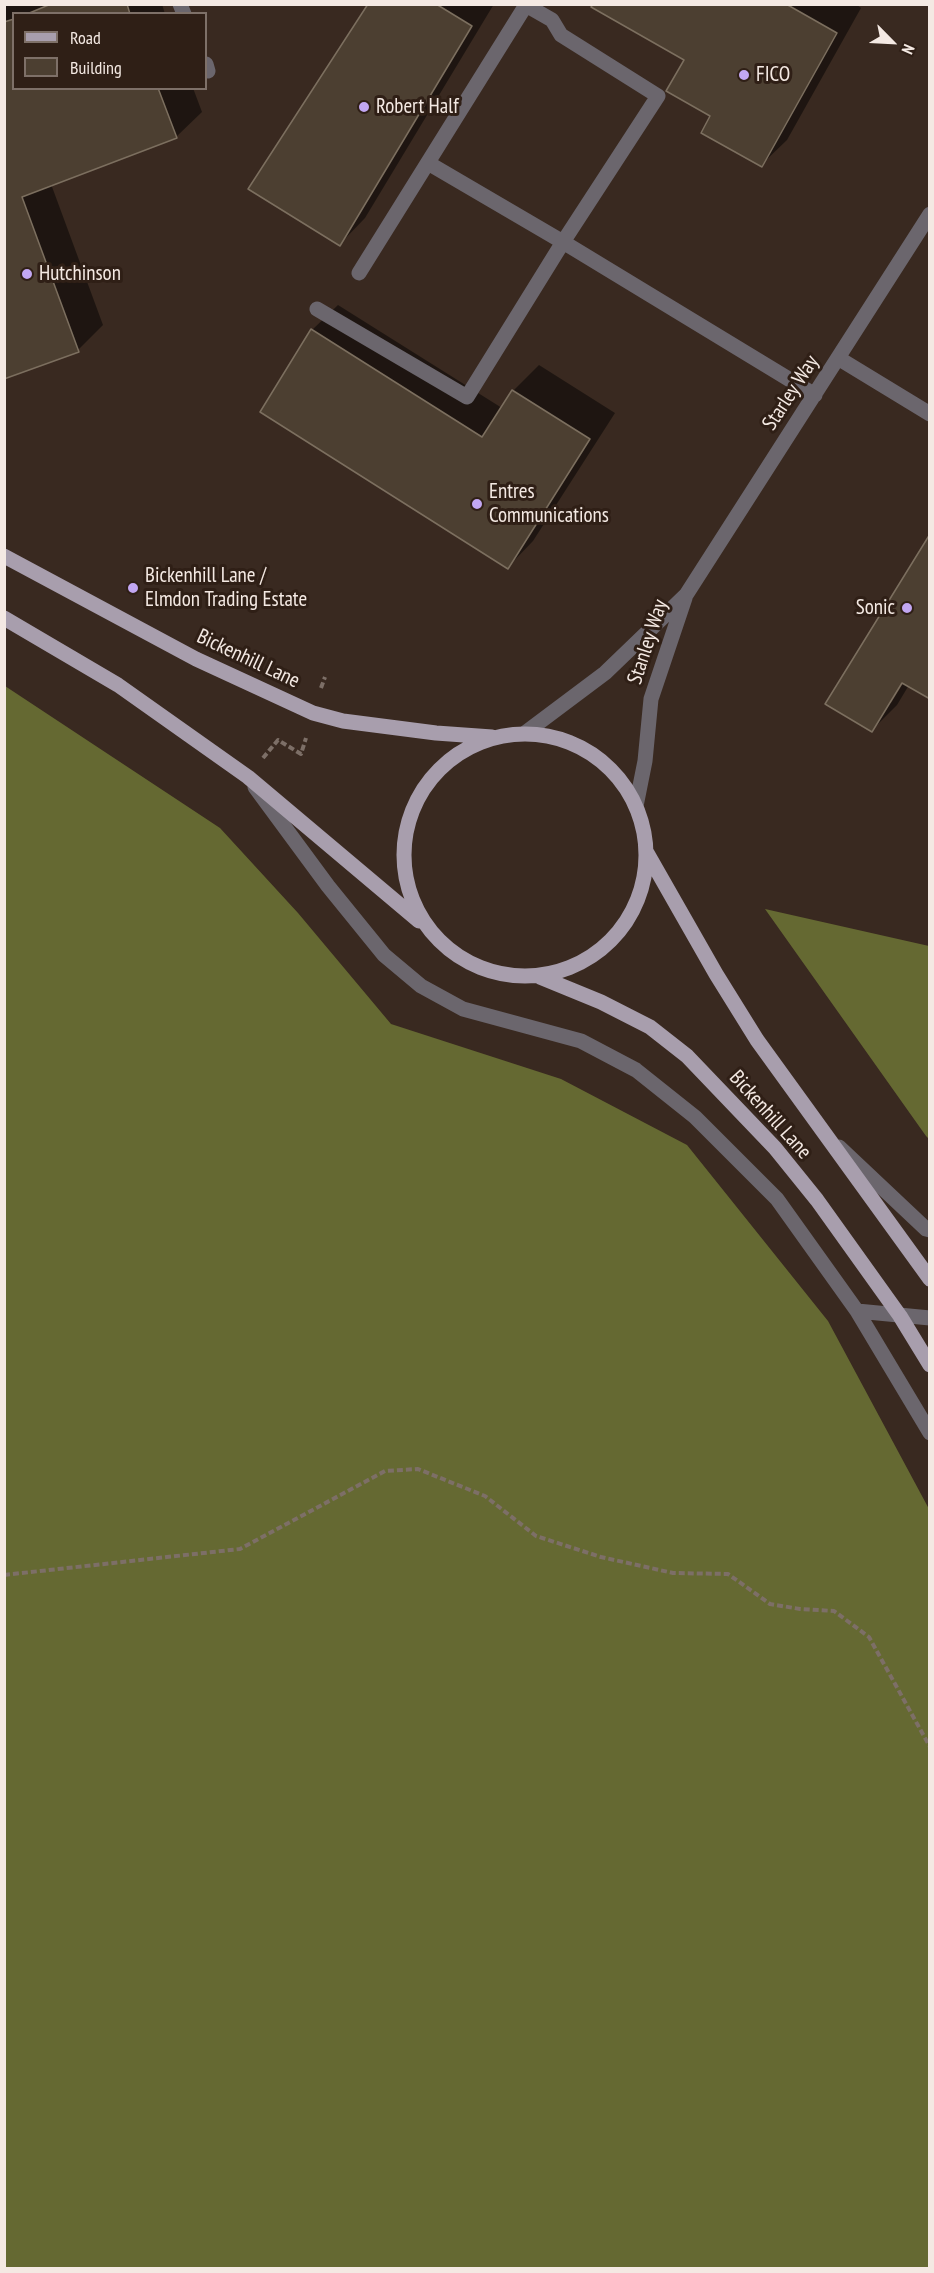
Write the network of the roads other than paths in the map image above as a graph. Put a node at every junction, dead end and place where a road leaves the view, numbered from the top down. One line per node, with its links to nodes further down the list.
1 (525, 5): 2 (street); 4 (street)
2 (428, 164): 4 (street); 5 (street)
3 (929, 217): 7 (street, Starley Way)
4 (563, 242): 6 (street); 8 (street)
5 (359, 273)
6 (317, 309)
7 (838, 358): 8 (street, Starley Way); 9 (street)
8 (815, 395): 11 (street, Starley Way)
9 (930, 414)
10 (4, 556): 14 (main road, Bickenhill Lane)
11 (686, 595): 13 (street, Stanley Way); 16 (street, Stanley Way)
12 (4, 618): 15 (main road)
13 (525, 733): 14 (main road); 16 (main road)
14 (495, 737): 18 (main road)
15 (248, 777): 18 (main road); 23 (street)
16 (636, 806): 17 (main road)
17 (647, 853): 19 (main road); 20 (main road, Bickenhill Lane)
18 (425, 927): 19 (main road)
19 (540, 977): 24 (main road, Bickenhill Lane)
20 (820, 1129): 21 (street, Bickenhill Lane); 22 (main road)
21 (930, 1230)
22 (930, 1278)
23 (857, 1311): 24 (street); 27 (street)
24 (900, 1316): 25 (street); 26 (main road, Bickenhill Lane)
25 (930, 1318)
26 (930, 1365)
27 (930, 1433)

